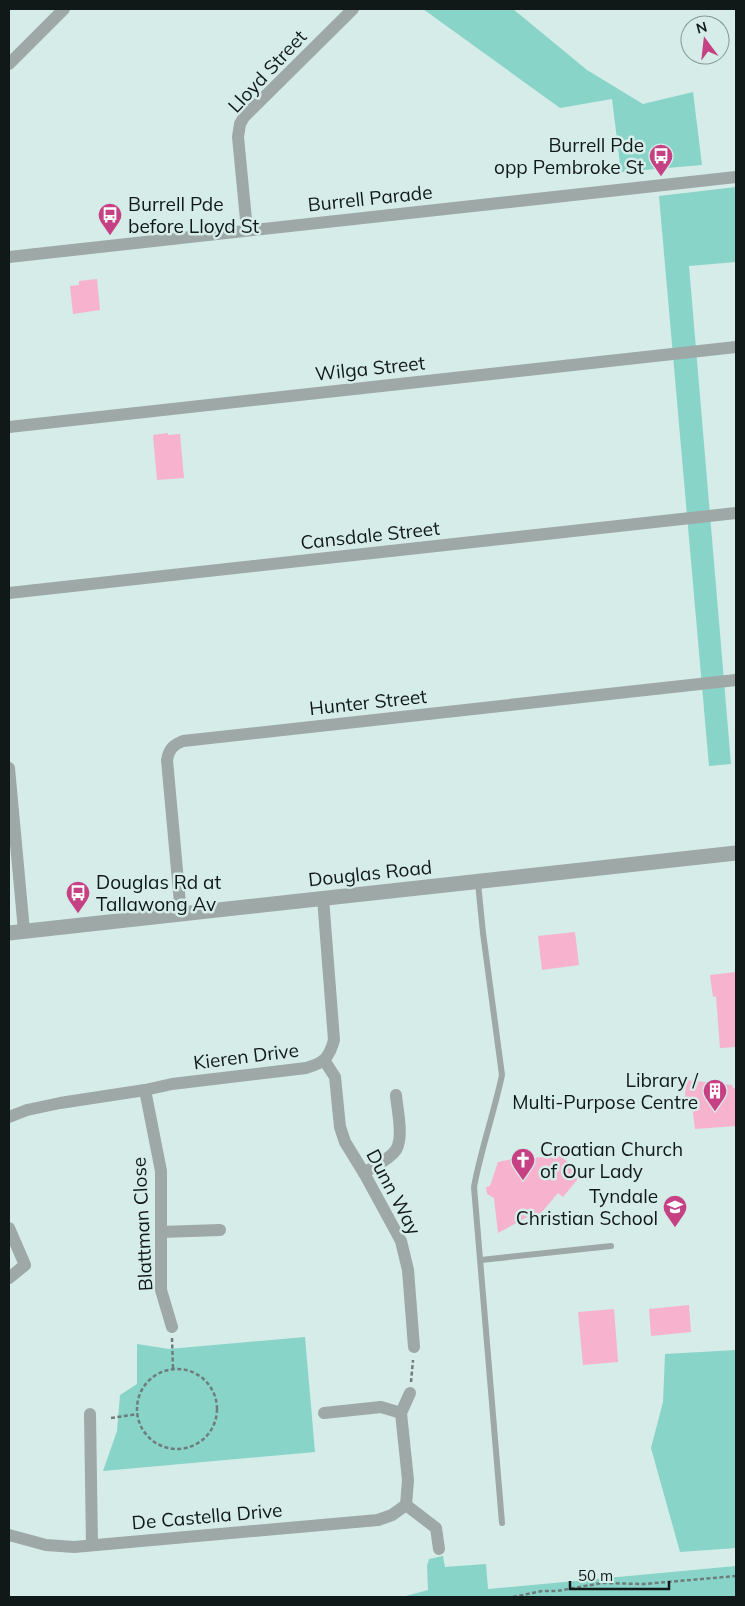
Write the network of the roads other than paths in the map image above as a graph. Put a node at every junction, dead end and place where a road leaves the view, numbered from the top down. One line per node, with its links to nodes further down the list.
1 (64, 9): 3 (street)
2 (353, 9): 5 (street, Lloyd Street)
3 (10, 59)
4 (736, 177): 5 (street, Burrell Parade)
5 (247, 230): 6 (street, Burrell Parade)
6 (9, 256)
7 (736, 346): 8 (street, Wilga Street)
8 (9, 427)
9 (736, 513): 10 (street, Cansdale Street)
10 (9, 594)
11 (736, 680): 16 (street, Hunter Street)
12 (9, 768): 17 (street)
13 (736, 853): 14 (street, Douglas Road)
14 (478, 881): 15 (street, Douglas Road); 27 (lane)
15 (323, 898): 16 (street, Douglas Road); 18 (street, Kieren Drive)
16 (181, 914): 17 (street, Douglas Road)
17 (16, 932)
18 (324, 1060): 19 (street, Kieren Drive); 22 (street, Dunn Way)
19 (145, 1090): 21 (street, Kieren Drive); 25 (street, Blattman Close)
20 (396, 1095): 22 (street)
21 (9, 1117)
22 (364, 1173): 30 (street, Dunn Way)
23 (9, 1228): 28 (street)
24 (220, 1230): 25 (street)
25 (161, 1232): 29 (street, Blattman Close)
26 (611, 1246): 27 (lane)
27 (480, 1260): 36 (lane)
28 (9, 1278)
29 (172, 1327)
30 (414, 1347)
31 (410, 1393): 33 (street)
32 (324, 1413): 33 (street)
33 (401, 1413): 35 (street)
34 (90, 1414): 38 (street)
35 (406, 1505): 38 (street, De Castella Drive); 39 (street)
36 (502, 1523)
37 (9, 1535): 38 (street, De Castella Drive)
38 (92, 1545)
39 (439, 1549)

